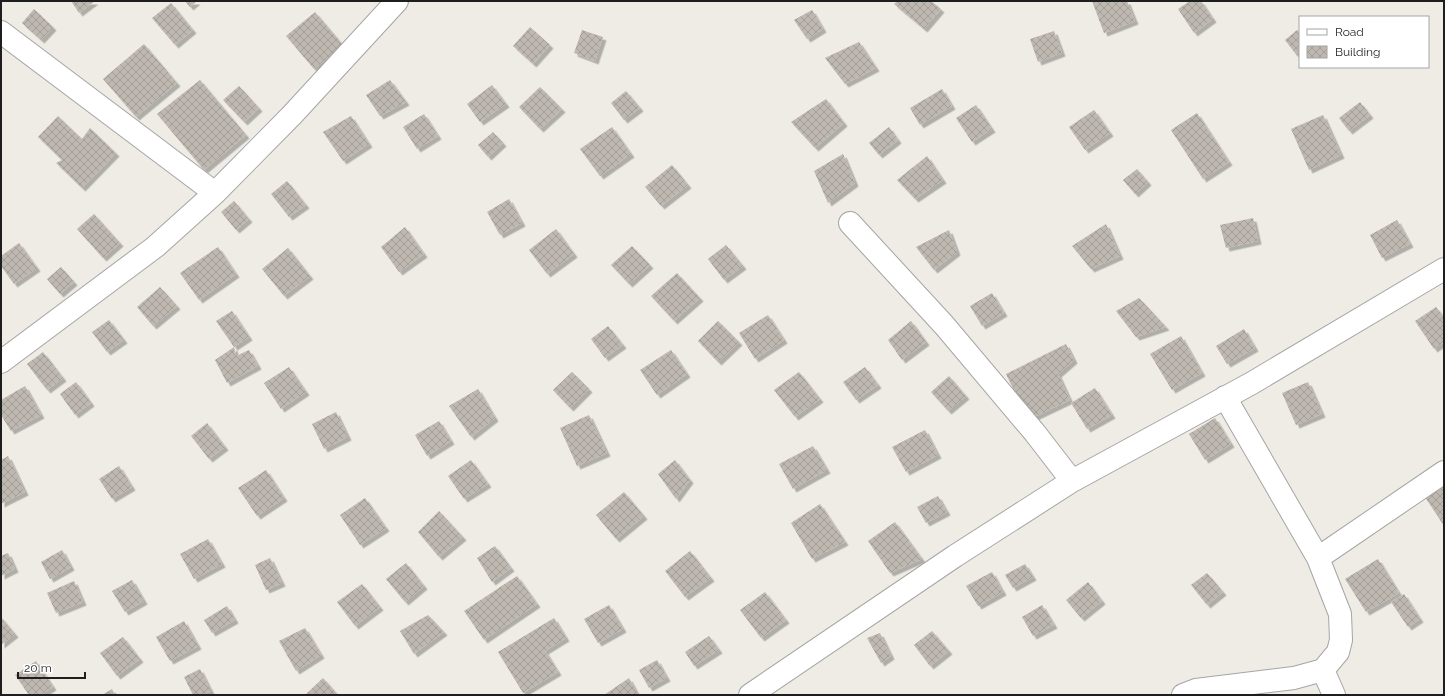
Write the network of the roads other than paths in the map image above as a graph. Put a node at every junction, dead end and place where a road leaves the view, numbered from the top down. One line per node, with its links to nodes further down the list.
1 (396, 1): 3 (street)
2 (1, 32): 3 (street)
3 (215, 193): 6 (street)
4 (850, 223): 9 (street)
5 (1444, 269): 7 (street)
6 (1, 362)
7 (1225, 397): 9 (street); 10 (street)
8 (1444, 472): 10 (street)
9 (1072, 481): 12 (street)
10 (1318, 558): 11 (street)
11 (1323, 670): 13 (street); 14 (street)
12 (750, 695)
13 (1183, 695)
14 (1334, 695)

